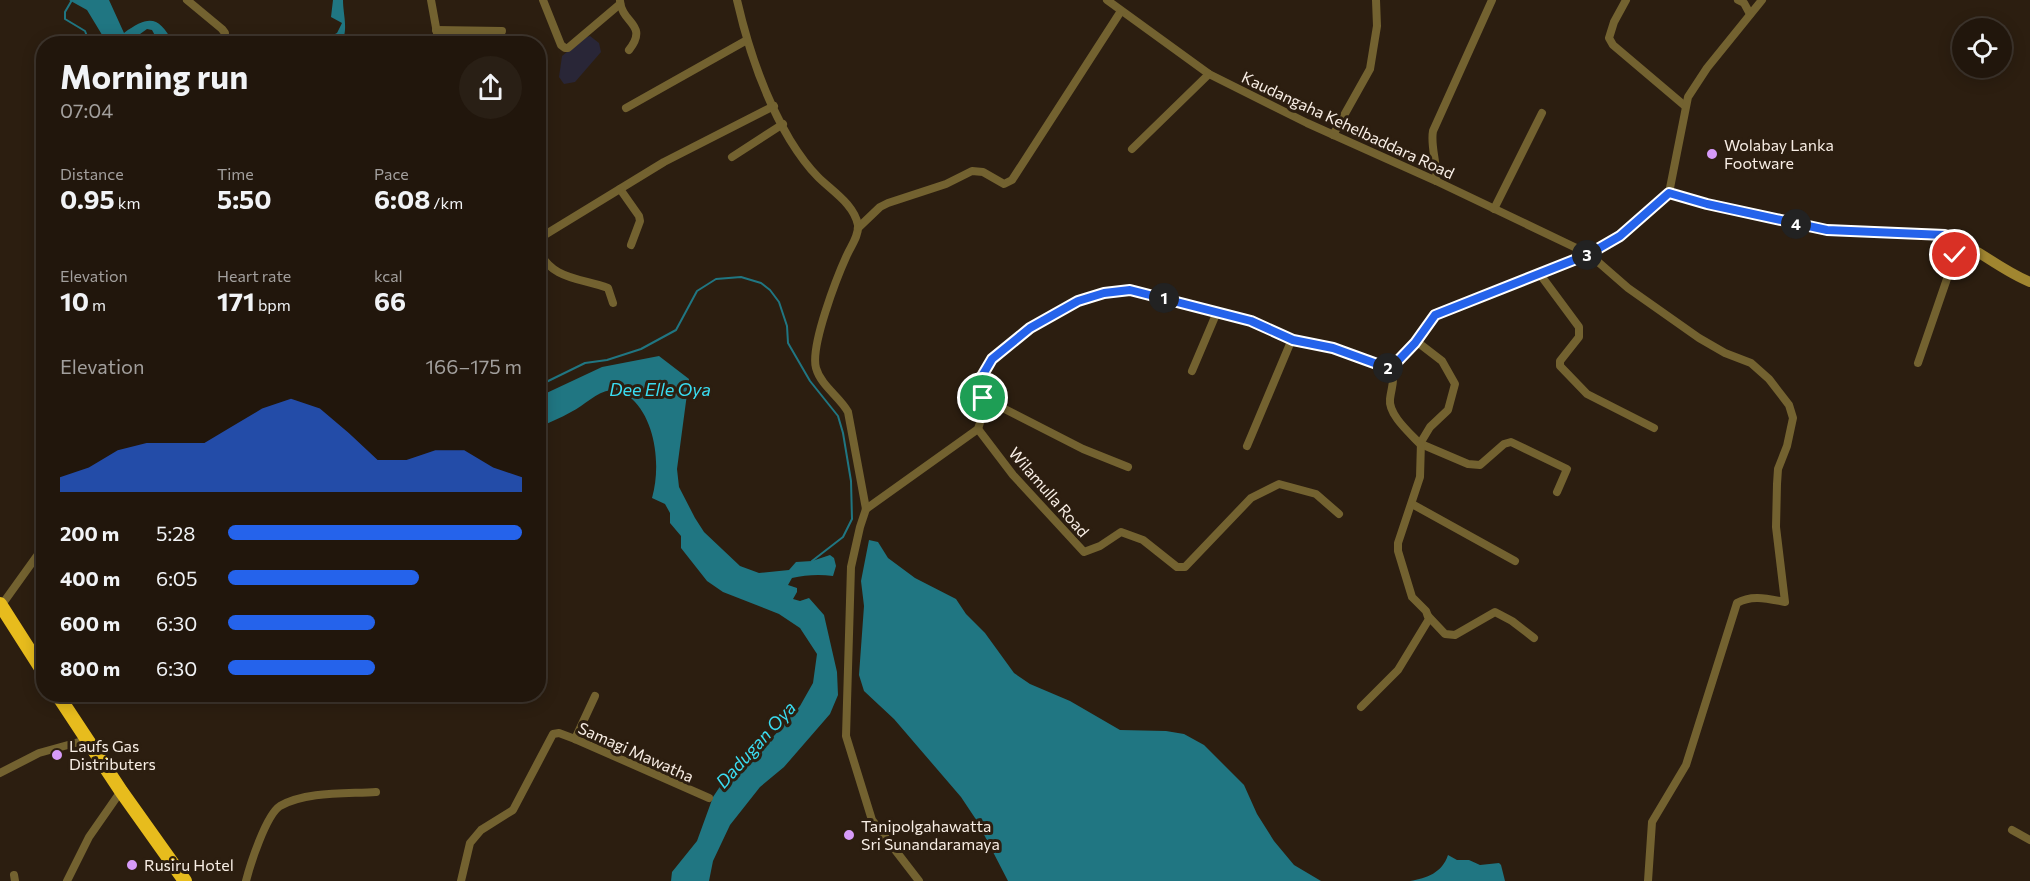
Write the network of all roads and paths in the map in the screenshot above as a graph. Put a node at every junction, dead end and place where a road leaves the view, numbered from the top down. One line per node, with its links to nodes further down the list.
1 (187, 0): 16 (street)
2 (431, 0): 14 (street)
3 (543, 0): 11 (street)
4 (737, 0): 18 (street)
5 (1107, 0): 12 (street, Kaudangaha Kehelbaddara Road)
6 (1376, 0): 26 (street)
7 (1492, 0): 29 (street)
8 (1626, 0): 22 (street)
9 (1738, 0): 13 (street)
10 (1762, 0): 13 (street)
11 (620, 2): 19 (street)
12 (1121, 11): 20 (street, Kaudangaha Kehelbaddara Road); 33 (street)
13 (1750, 14): 22 (street)
14 (436, 30): 15 (street); 17 (street)
15 (502, 31)
16 (224, 36)
17 (437, 36)
18 (747, 40): 21 (street); 23 (street)
19 (629, 50)
20 (1209, 74): 26 (street, Kaudangaha Kehelbaddara Road); 27 (street)
21 (774, 106): 25 (street); 30 (street)
22 (1685, 106): 31 (street)
23 (626, 108)
24 (1542, 113): 32 (street)
25 (783, 124): 28 (street); 33 (street)
26 (1334, 135): 29 (street, Kaudangaha Kehelbaddara Road)
27 (1132, 149)
28 (732, 157)
29 (1436, 181): 32 (street, Kaudangaha Kehelbaddara Road)
30 (621, 189): 34 (street); 36 (street)
31 (1669, 193): 35 (street); 37 (street)
32 (1494, 209): 37 (street, Kaudangaha Kehelbaddara Road)
33 (858, 228): 56 (street)
34 (546, 234)
35 (1960, 241): 40 (street); 45 (street)
36 (631, 245)
37 (1589, 254): 39 (street); 80 (street, Kaudangaha Kehelbaddara Road)
38 (546, 263): 41 (street)
39 (1539, 273): 44 (street); 49 (street)
40 (2030, 282)
41 (614, 303)
42 (1217, 312): 43 (street); 47 (street); 48 (street)
43 (1292, 339): 46 (street); 52 (street)
44 (1416, 341): 46 (street); 51 (street)
45 (1918, 363)
46 (1391, 367): 51 (street)
47 (1192, 371)
48 (983, 398): 50 (street); 53 (street)
49 (1654, 428)
50 (978, 429): 56 (street); 57 (street, Wilamulla Road)
51 (1421, 444): 54 (street); 55 (street)
52 (1247, 446)
53 (1128, 467)
54 (1557, 492)
55 (1412, 504): 59 (street); 61 (street)
56 (866, 509): 79 (street)
57 (1339, 514)
58 (36, 558): 60 (street)
59 (1515, 561)
60 (1, 609): 63 (highway)
61 (1427, 615): 62 (street); 66 (street)
62 (1534, 638)
63 (36, 661)
64 (595, 696): 67 (street)
65 (62, 702): 68 (highway)
66 (1361, 707)
67 (574, 739): 72 (street, Samagi Mawatha); 78 (street, Samagi Mawatha)
68 (86, 740): 69 (street); 70 (highway)
69 (0, 773)
70 (121, 791): 75 (street); 76 (highway)
71 (376, 792): 77 (street)
72 (709, 798)
73 (2012, 830): 74 (street)
74 (2030, 840)
75 (67, 881)
76 (185, 881)
77 (246, 881)
78 (461, 881)
79 (918, 881)
80 (1648, 881)

